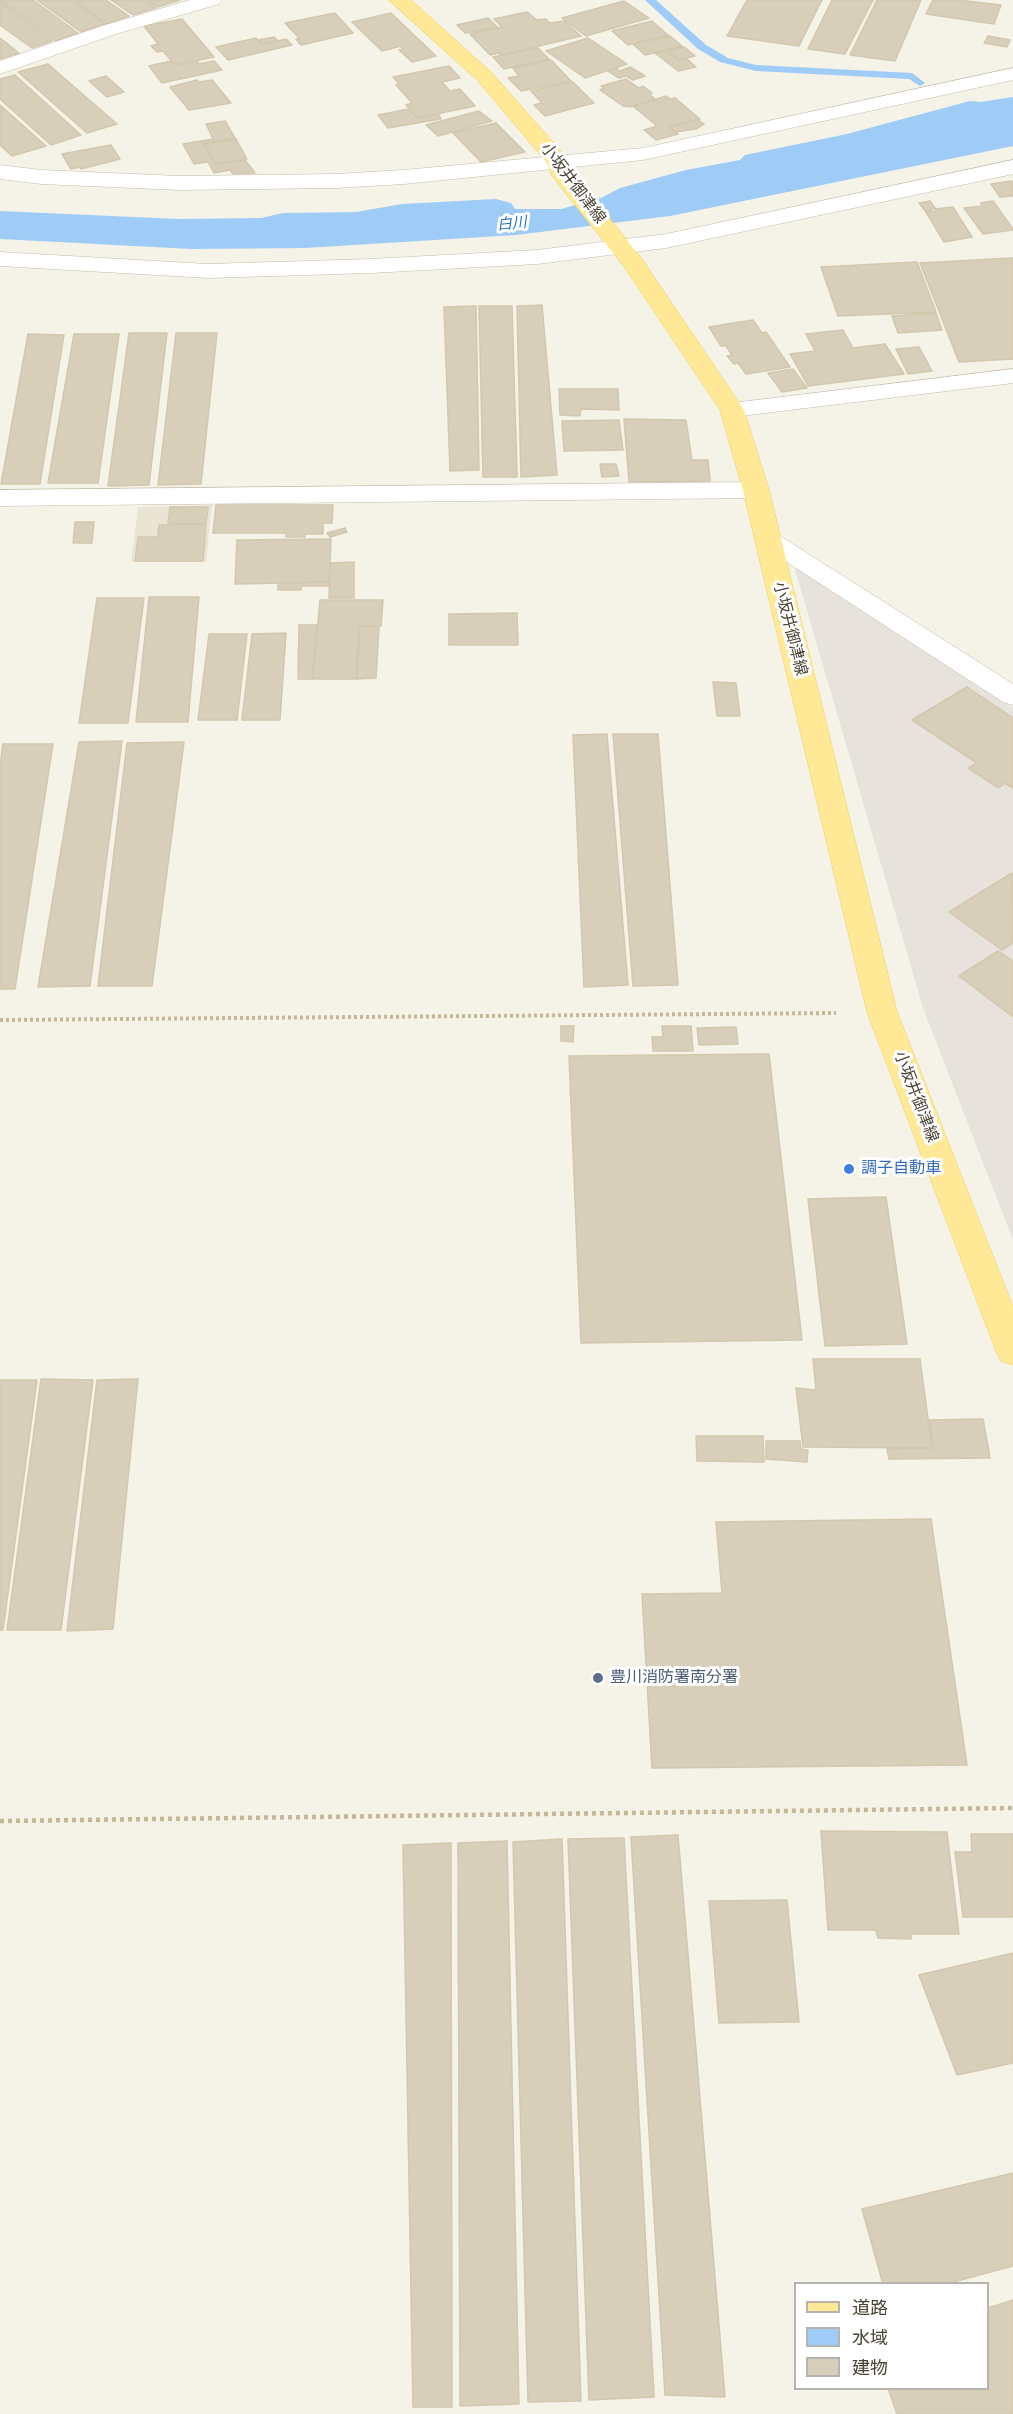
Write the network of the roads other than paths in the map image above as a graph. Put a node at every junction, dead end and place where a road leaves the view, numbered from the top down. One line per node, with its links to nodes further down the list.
1 (212, 0): 3 (street)
2 (399, 0): 5 (main road, 小坂井御津線)
3 (0, 68)
4 (1013, 75): 5 (street)
5 (559, 166): 7 (street); 8 (main road, 小坂井御津線)
6 (1013, 166): 8 (street)
7 (0, 172)
8 (616, 243): 9 (street); 11 (main road, 小坂井御津線)
9 (0, 259)
10 (1013, 376): 11 (street)
11 (732, 410): 12 (main road, 小坂井御津線)
12 (756, 490): 13 (street); 14 (main road, 小坂井御津線)
13 (0, 498)
14 (768, 539): 15 (street); 16 (main road, 小坂井御津線)
15 (1013, 696)
16 (1013, 1351)

